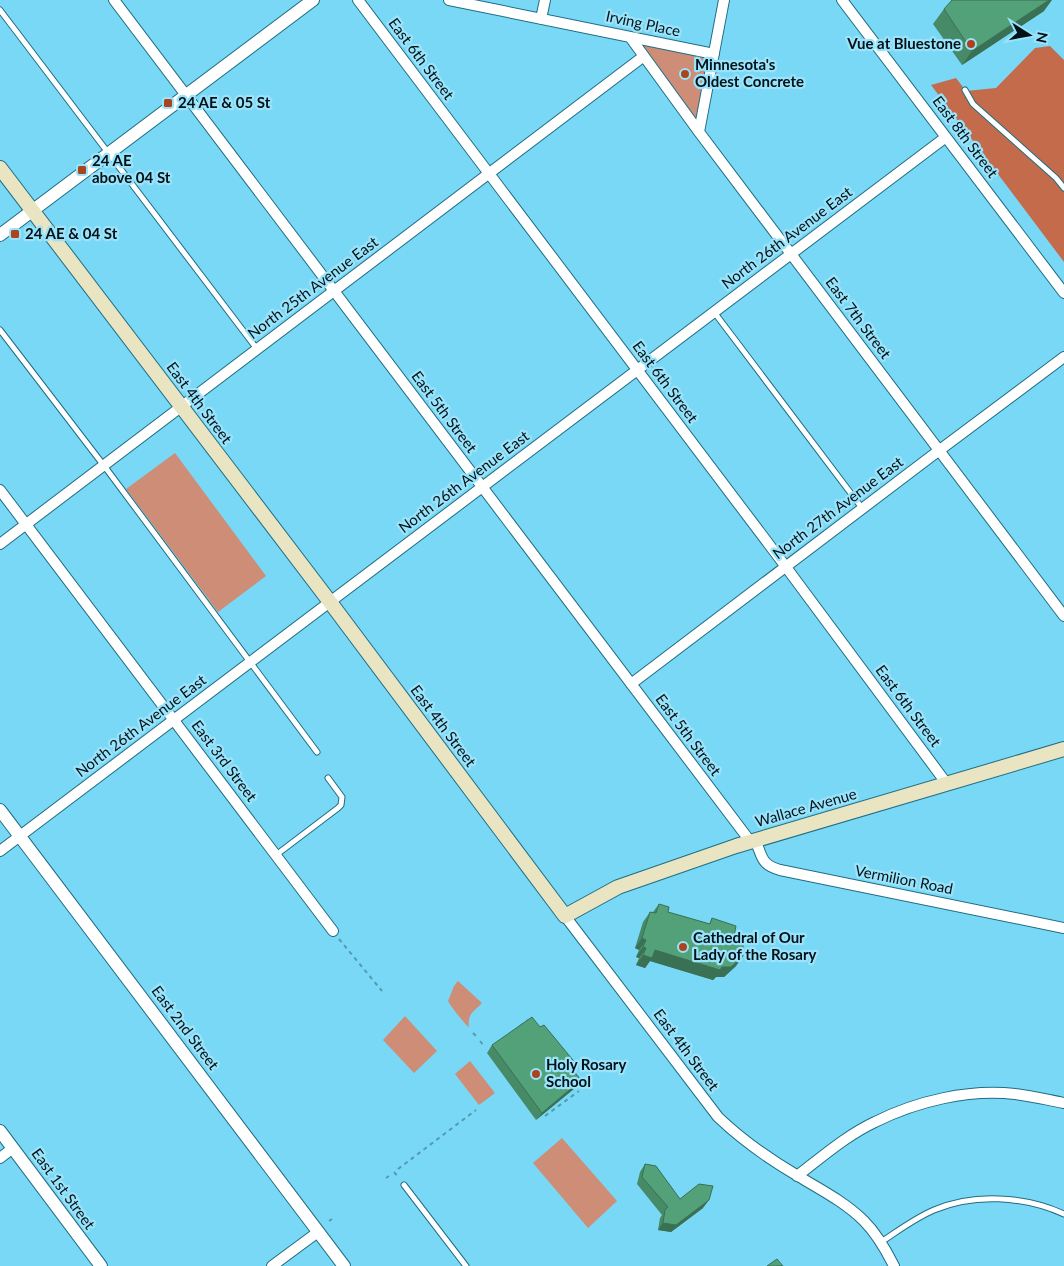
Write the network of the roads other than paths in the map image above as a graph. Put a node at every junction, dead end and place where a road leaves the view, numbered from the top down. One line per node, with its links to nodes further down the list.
1 (114, 0): 14 (street, East 5th Street)
2 (313, 0): 14 (street)
3 (358, 0): 19 (street, East 6th Street)
4 (449, 0): 9 (street, Irving Place)
5 (545, 0): 9 (street)
6 (724, 0): 11 (street)
7 (842, 0): 16 (street, East 8th Street)
8 (0, 10): 17 (lane)
9 (541, 19): 10 (street, Irving Place)
10 (630, 37): 11 (street, Irving Place); 12 (street, East 7th Street)
11 (714, 54): 15 (street)
12 (644, 56): 15 (street, East 7th Street); 19 (street, North 25th Avenue East)
13 (965, 90): 20 (lane)
14 (186, 96): 17 (street); 24 (street, East 5th Street)
15 (700, 132): 23 (street, East 7th Street)
16 (946, 136): 23 (street, North 26th Avenue East); 25 (street, East 8th Street)
17 (109, 154): 21 (street); 28 (lane)
18 (0, 168): 21 (main road, East 4th Street)
19 (489, 174): 24 (street, North 25th Avenue East); 30 (street, East 6th Street)
20 (1064, 188)
21 (32, 211): 22 (street); 31 (main road, East 4th Street)
22 (0, 235)
23 (791, 254): 26 (street, North 26th Avenue East); 32 (street, East 7th Street)
24 (334, 291): 28 (street, North 25th Avenue East); 34 (street, East 5th Street)
25 (1064, 293)
26 (714, 312): 30 (street, North 26th Avenue East); 36 (lane)
27 (0, 330): 33 (lane)
28 (256, 349): 31 (street, North 25th Avenue East)
29 (1064, 357): 32 (street, North 27th Avenue East)
30 (637, 370): 34 (street, North 26th Avenue East); 39 (street, East 6th Street)
31 (181, 407): 33 (street, North 25th Avenue East); 40 (main road, East 4th Street)
32 (940, 450): 36 (street, North 27th Avenue East); 41 (street, East 7th Street)
33 (103, 465): 37 (street, North 25th Avenue East); 42 (lane)
34 (482, 487): 40 (street, North 26th Avenue East); 43 (street, East 5th Street)
35 (0, 490): 37 (street, East 3rd Street)
36 (862, 508): 39 (street, North 27th Avenue East)
37 (26, 524): 38 (street, North 25th Avenue East); 44 (street, East 3rd Street)
38 (0, 544)
39 (786, 567): 43 (street, North 27th Avenue East); 48 (street, East 6th Street)
40 (330, 602): 42 (street, North 26th Avenue East); 54 (main road, East 4th Street)
41 (1064, 616)
42 (250, 662): 44 (street, North 26th Avenue East); 46 (lane)
43 (631, 684): 51 (street, East 5th Street)
44 (174, 720): 50 (street, North 26th Avenue East); 53 (street, East 3rd Street)
45 (1064, 749): 48 (main road, Wallace Avenue)
46 (317, 752)
47 (328, 778): 53 (lane)
48 (947, 784): 51 (main road, Wallace Avenue)
49 (0, 810): 50 (street, East 2nd Street)
50 (20, 836): 52 (street, North 26th Avenue East); 64 (street, East 2nd Street)
51 (753, 840): 54 (main road, Wallace Avenue); 55 (street, Vermilion Road)
52 (0, 851)
53 (276, 856): 56 (street, East 3rd Street)
54 (565, 916): 61 (street, East 4th Street)
55 (1064, 928)
56 (333, 931)
57 (1064, 1104): 61 (street)
58 (0, 1131): 59 (street, East 1st Street)
59 (13, 1148): 60 (street); 66 (street, East 1st Street)
60 (0, 1158)
61 (797, 1176): 65 (street, East 4th Street)
62 (404, 1185): 69 (lane)
63 (1064, 1214): 65 (lane)
64 (318, 1232): 67 (street); 68 (street, East 2nd Street)
65 (881, 1242): 70 (street, East 4th Street)
66 (101, 1266)
67 (272, 1266)
68 (344, 1266)
69 (466, 1266)
70 (894, 1266)

